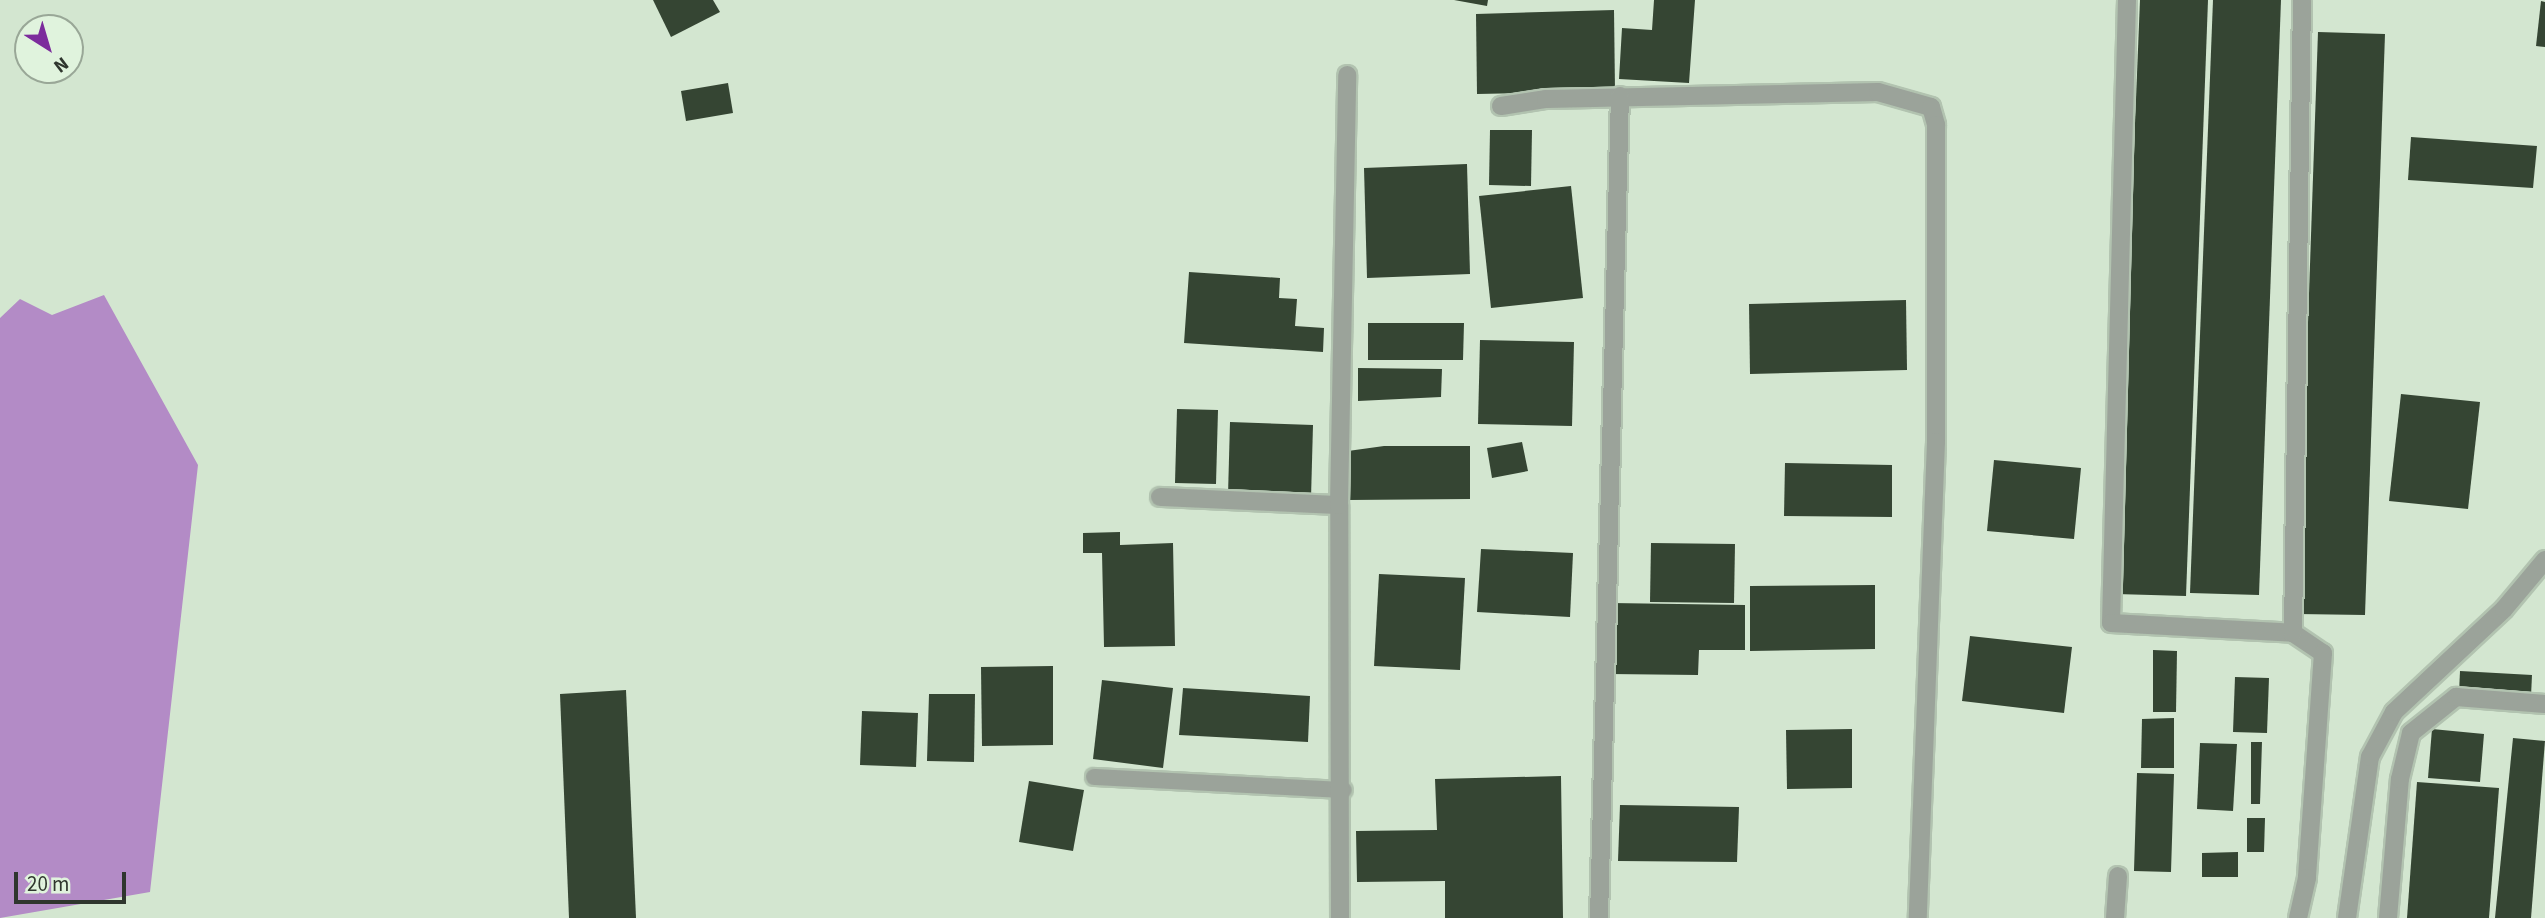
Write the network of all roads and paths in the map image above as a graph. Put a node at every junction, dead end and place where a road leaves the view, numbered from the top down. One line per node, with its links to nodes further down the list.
1 (2127, 0): 9 (street)
2 (2302, 0): 9 (street)
3 (1347, 75): 7 (street)
4 (1619, 96): 5 (street); 15 (street); 16 (street)
5 (1501, 106)
6 (1160, 497): 7 (street)
7 (1339, 505): 12 (street)
8 (2545, 560): 19 (street)
9 (2293, 633): 18 (street)
10 (2545, 704): 20 (street)
11 (1094, 777): 12 (lane)
12 (1344, 790): 14 (street)
13 (2118, 876): 17 (street)
14 (1340, 918)
15 (1599, 918)
16 (1918, 918)
17 (2115, 918)
18 (2298, 918)
19 (2347, 918)
20 (2388, 918)

